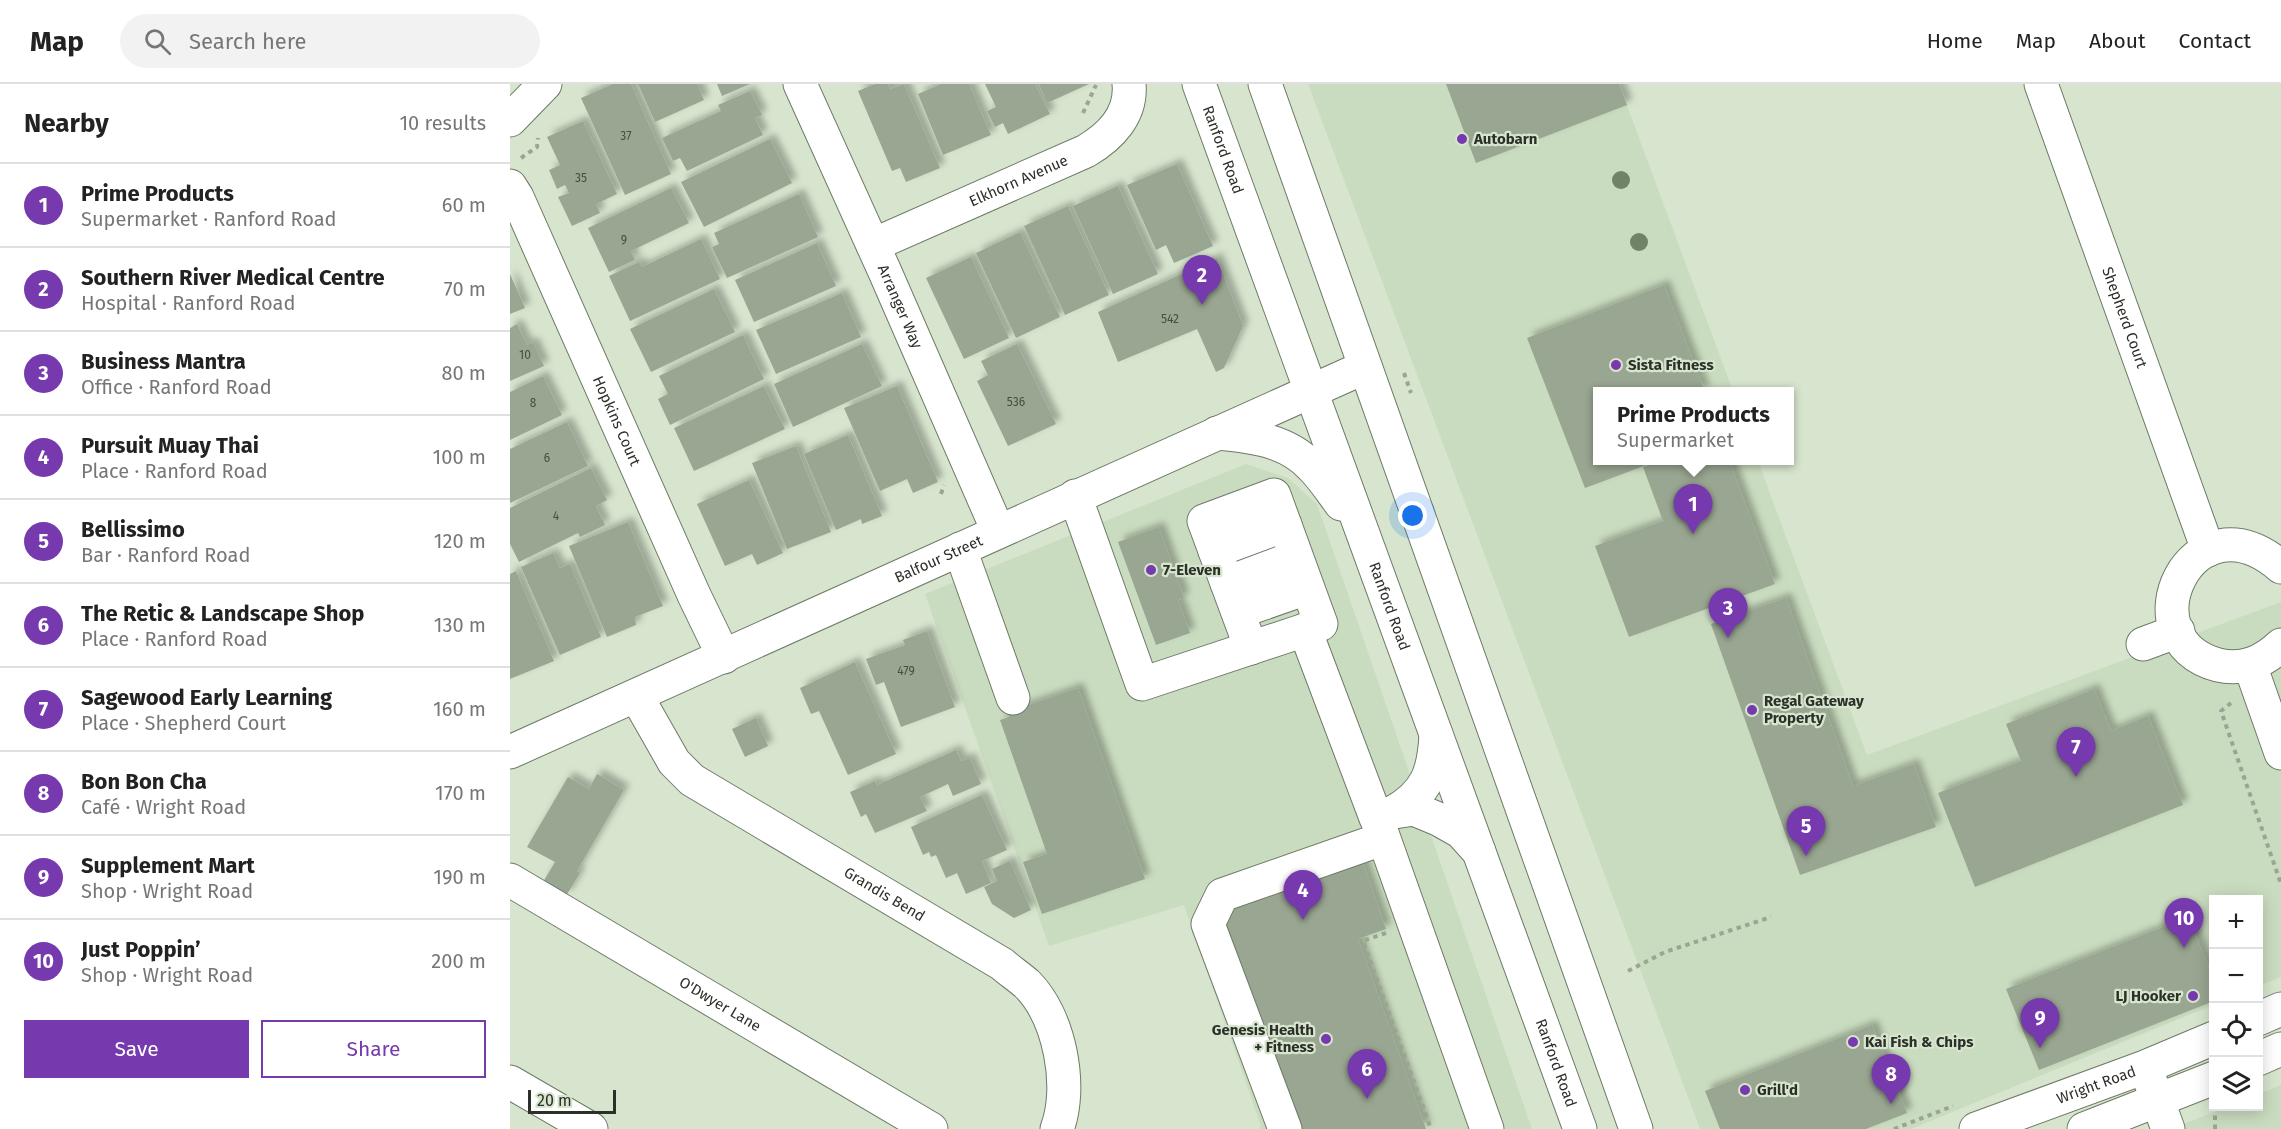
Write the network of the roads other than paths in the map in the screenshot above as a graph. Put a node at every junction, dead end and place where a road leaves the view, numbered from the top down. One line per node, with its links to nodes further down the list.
1 (545, 84): 7 (street)
2 (800, 84): 9 (street, Arranger Way)
3 (1129, 84): 9 (street, Elkhorn Avenue)
4 (1199, 84): 11 (street, Ranford Road)
5 (1265, 84): 10 (street)
6 (2041, 84): 17 (street, Shepherd Court)
7 (510, 120)
8 (514, 173): 27 (street, Hopkins Court)
9 (873, 245): 15 (street, Arranger Way)
10 (1365, 367): 11 (street, Balfour Street); 54 (street)
11 (1310, 391): 12 (street, Balfour Street); 14 (street, Ranford Road)
12 (1217, 433): 13 (street, Balfour Street); 14 (street)
13 (1075, 496): 15 (street, Balfour Street); 26 (street)
14 (1361, 529): 31 (street, Ranford Road)
15 (998, 531): 16 (street, Balfour Street)
16 (960, 549): 27 (street, Balfour Street); 30 (street)
17 (2208, 550): 19 (street); 23 (street)
18 (1296, 557): 20 (street); 21 (street); 21 (street)
19 (2281, 567)
20 (1307, 588): 21 (street); 22 (street)
21 (1232, 598): 26 (street)
22 (1305, 630): 26 (street); 34 (street)
23 (2178, 631): 24 (street); 28 (street)
24 (2143, 644)
25 (2281, 645): 28 (street)
26 (1251, 648)
27 (724, 657): 29 (street, Balfour Street)
28 (2250, 666): 33 (street)
29 (637, 697): 32 (street, Balfour Street); 50 (street, Grandis Bend)
30 (1013, 698)
31 (1436, 735): 34 (street); 35 (street, Ranford Road)
32 (510, 753)
33 (2281, 753)
34 (1384, 823): 35 (street); 51 (street); 52 (street)
35 (1479, 852): 53 (street, Ranford Road)
36 (510, 880): 49 (street, O'Dwyer Lane)
37 (2281, 1009): 38 (street)
38 (2263, 1017)
39 (2209, 1040): 42 (street, Wright Road)
40 (2281, 1049): 41 (street)
41 (2263, 1057)
42 (2145, 1067): 46 (street); 55 (street, Wright Road)
43 (2209, 1081): 46 (street)
44 (510, 1082): 48 (street)
45 (510, 1104): 47 (street)
46 (2163, 1115): 56 (street)
47 (552, 1129)
48 (591, 1129)
49 (931, 1129)
50 (1057, 1129)
51 (1285, 1129)
52 (1487, 1129)
53 (1581, 1129)
54 (1636, 1129)
55 (1976, 1129)
56 (2084, 1129)

